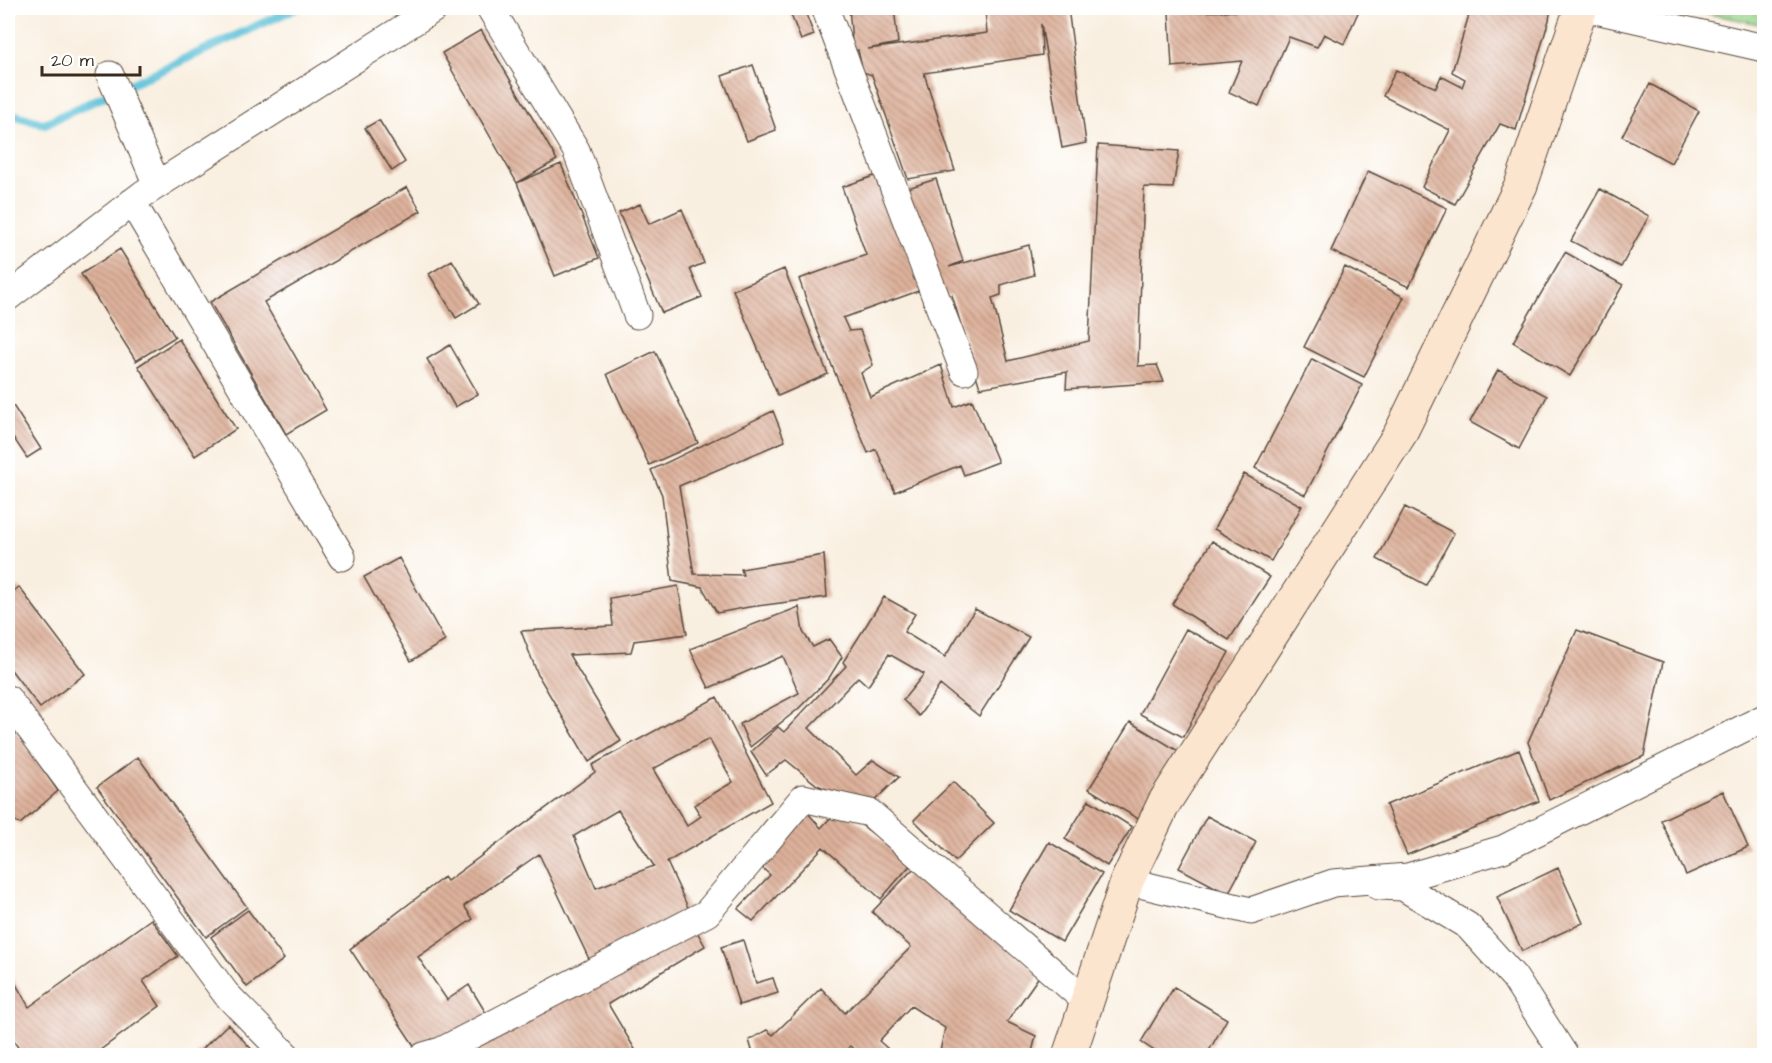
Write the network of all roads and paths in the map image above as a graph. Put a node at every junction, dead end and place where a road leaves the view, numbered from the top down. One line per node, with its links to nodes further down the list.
1 (435, 8): 8 (street)
2 (490, 8): 11 (street)
3 (825, 8): 12 (street)
4 (1581, 8): 16 (main road)
5 (1587, 8): 6 (street)
6 (1764, 48)
7 (112, 80): 8 (street)
8 (157, 185): 9 (street)
9 (132, 202): 10 (street); 13 (street)
10 (8, 297)
11 (637, 315)
12 (964, 371)
13 (342, 557)
14 (8, 699): 19 (street)
15 (1764, 718): 17 (street)
16 (1127, 881): 17 (street); 18 (main road)
17 (1333, 883): 22 (street)
18 (1087, 1002): 20 (street); 21 (main road)
19 (287, 1056)
20 (424, 1056)
21 (1069, 1056)
22 (1565, 1056)

